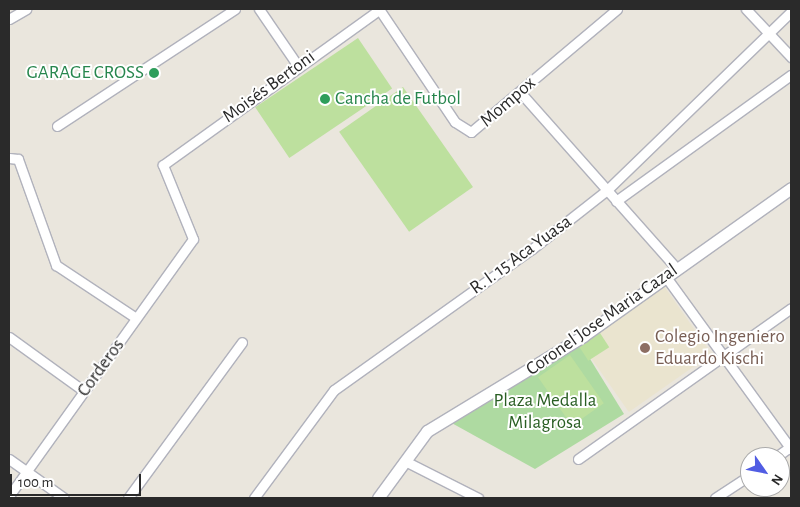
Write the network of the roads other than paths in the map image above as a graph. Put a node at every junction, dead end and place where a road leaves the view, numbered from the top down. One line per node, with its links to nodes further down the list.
1 (26, 9): 8 (street)
2 (235, 9): 14 (street)
3 (259, 9): 11 (street)
4 (380, 9): 11 (street, Moisés Bertoni); 13 (street, Mompox)
5 (617, 9): 13 (street, Mompox)
6 (746, 9): 9 (street)
7 (791, 12): 9 (street, R. I. 15 Aca Yuasa)
8 (9, 19)
9 (768, 33): 10 (street); 17 (street, R. I. 15 Aca Yuasa)
10 (791, 57)
11 (298, 66): 19 (street, Moisés Bertoni)
12 (791, 76): 18 (street)
13 (520, 92): 17 (street)
14 (57, 126)
15 (10, 157): 23 (street)
16 (791, 188): 20 (street, Coronel Jose Maria Cazal)
17 (607, 190): 18 (street); 37 (street, R. I. 15 Aca Yuasa)
18 (616, 201): 20 (street)
19 (193, 240): 23 (street, Corderos)
20 (677, 269): 21 (street, Coronel Jose Maria Cazal)
21 (666, 277): 26 (street); 31 (street, Coronel Jose Maria Cazal)
22 (791, 308): 26 (street)
23 (136, 318): 27 (street, Corderos)
24 (9, 337): 27 (street)
25 (242, 342): 36 (street)
26 (723, 357): 28 (street); 30 (street)
27 (84, 391): 32 (street, Corderos)
28 (791, 447)
29 (9, 459): 32 (street)
30 (578, 459)
31 (405, 461): 38 (street, Coronel Jose Maria Cazal); 39 (street)
32 (26, 471): 34 (street, Corderos); 35 (street)
33 (740, 481): 40 (street)
34 (9, 496)
35 (64, 498)
36 (128, 498)
37 (254, 498)
38 (378, 498)
39 (478, 498)
40 (715, 498)

